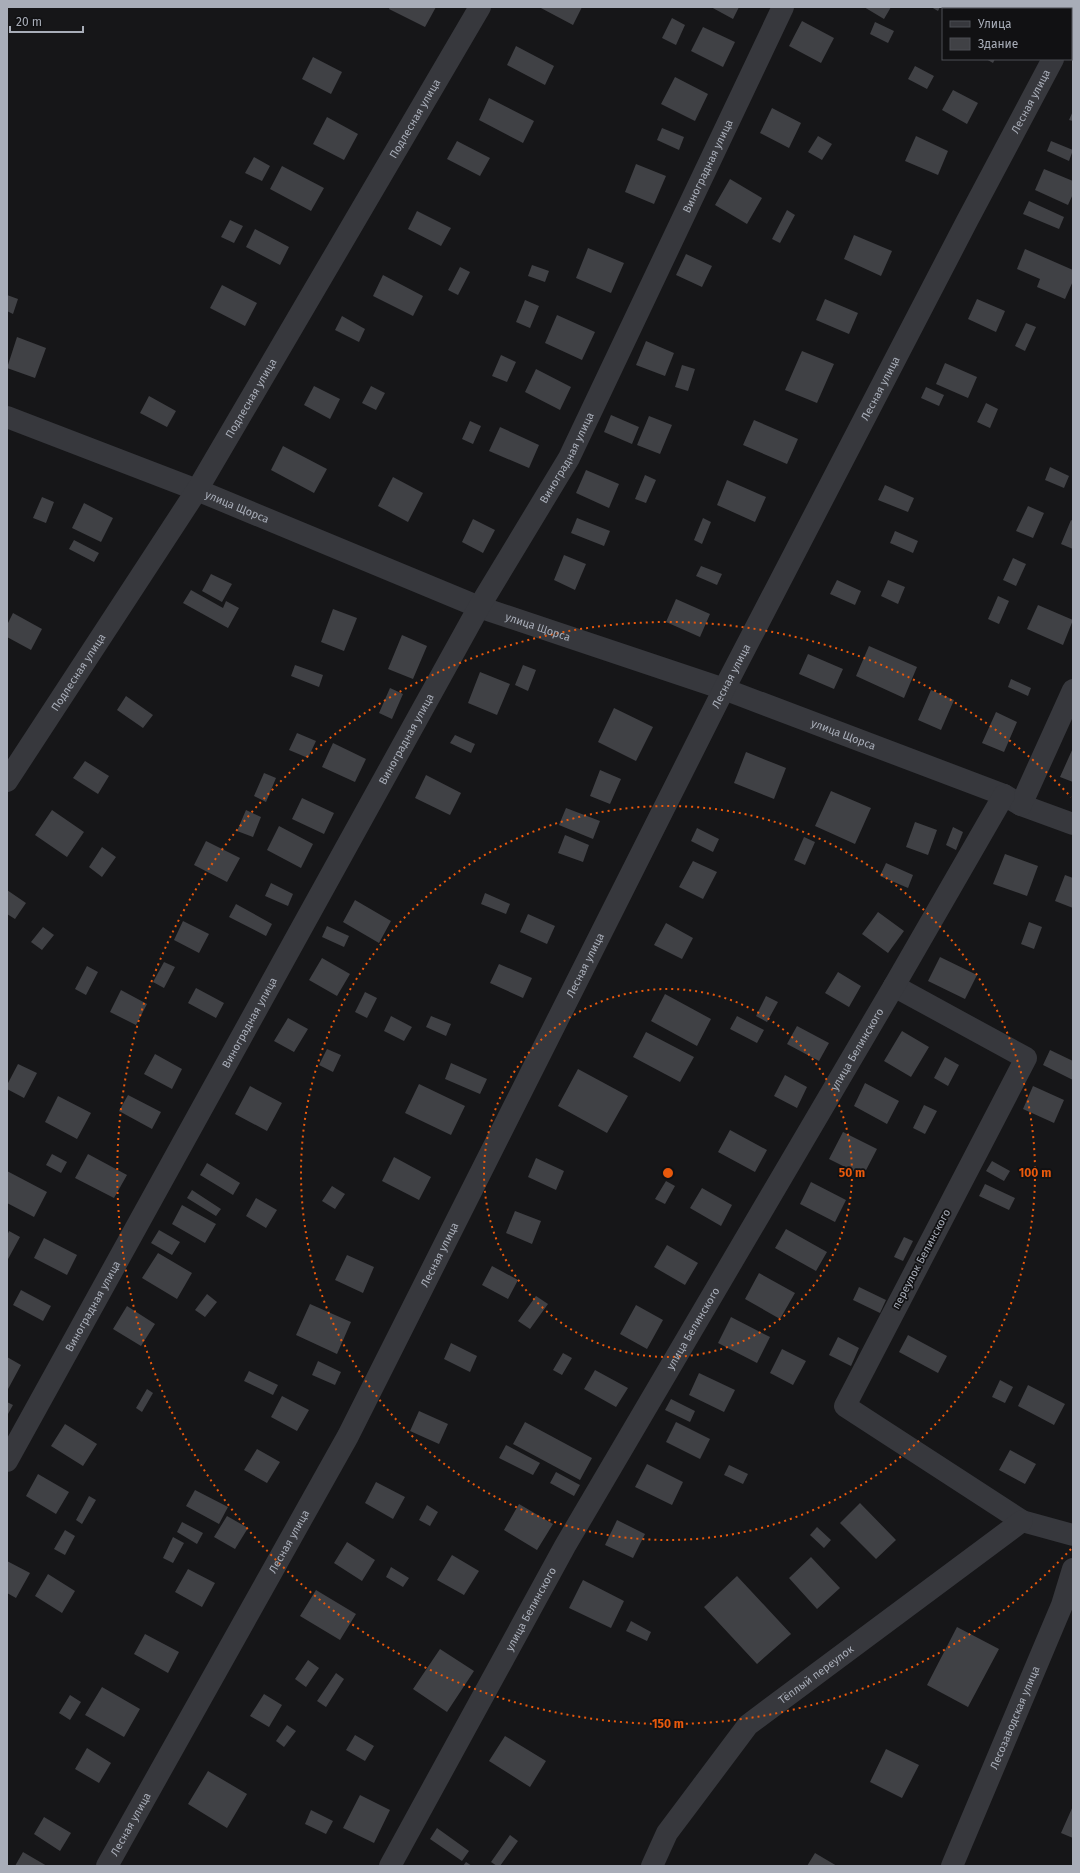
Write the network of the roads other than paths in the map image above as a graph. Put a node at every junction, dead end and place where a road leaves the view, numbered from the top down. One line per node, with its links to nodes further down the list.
1 (480, 7): 5 (street, Подлесная улица)
2 (783, 7): 6 (street, Виноградная улица)
3 (1052, 60): 7 (street, Лесная улица)
4 (7, 417): 5 (street, улица Щорса)
5 (197, 490): 6 (street, улица Щорса); 9 (street, Подлесная улица)
6 (479, 607): 7 (street, улица Щорса); 13 (street, Виноградная улица)
7 (724, 689): 10 (street, улица Щорса); 18 (street, Лесная улица)
8 (1073, 690): 10 (street, улица Белинского)
9 (7, 781)
10 (1012, 800): 11 (street, улица Щорса); 12 (street, улица Белинского)
11 (1073, 824)
12 (894, 986): 14 (street, переулок Белинского); 19 (street, улица Белинского)
13 (7, 1461)
14 (1022, 1521): 15 (street); 20 (street, Тёплый переулок)
15 (1073, 1535)
16 (1073, 1569): 17 (street, Лесозаводская улица)
17 (1067, 1608): 21 (street, Лесозаводская улица)
18 (107, 1866)
19 (390, 1866)
20 (652, 1866)
21 (952, 1866)

